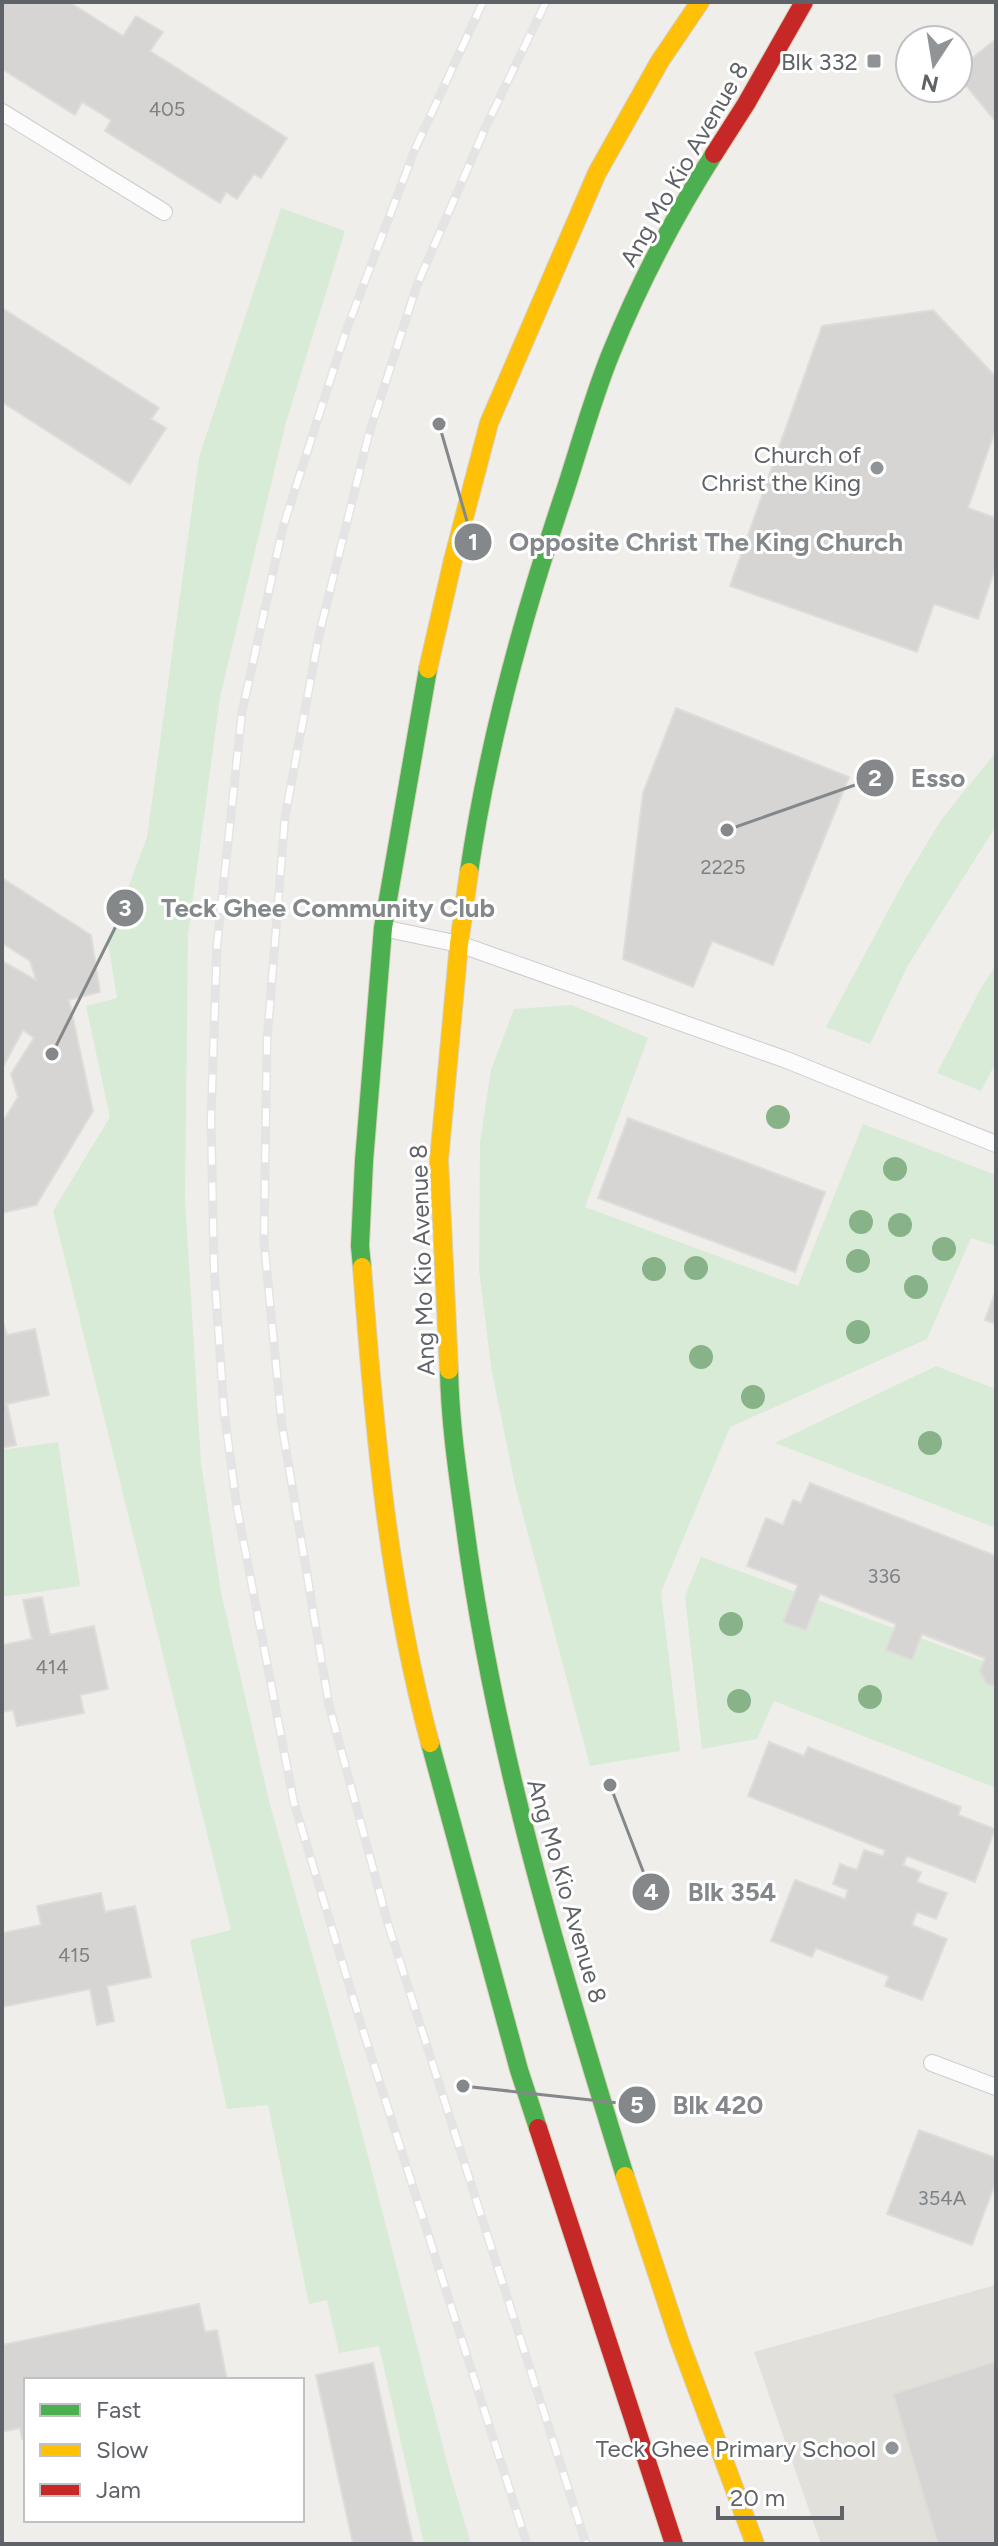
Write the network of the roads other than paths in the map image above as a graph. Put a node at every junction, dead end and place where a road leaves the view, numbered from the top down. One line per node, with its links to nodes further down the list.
1 (700, 2): 5 (main road)
2 (804, 2): 6 (main road, Ang Mo Kio Avenue 8)
3 (2, 112): 4 (lane)
4 (164, 212)
5 (383, 928): 6 (lane); 10 (main road)
6 (459, 944): 7 (lane); 11 (main road, Ang Mo Kio Avenue 8)
7 (996, 1144)
8 (932, 2063): 9 (lane)
9 (996, 2087)
10 (674, 2544)
11 (755, 2544)

